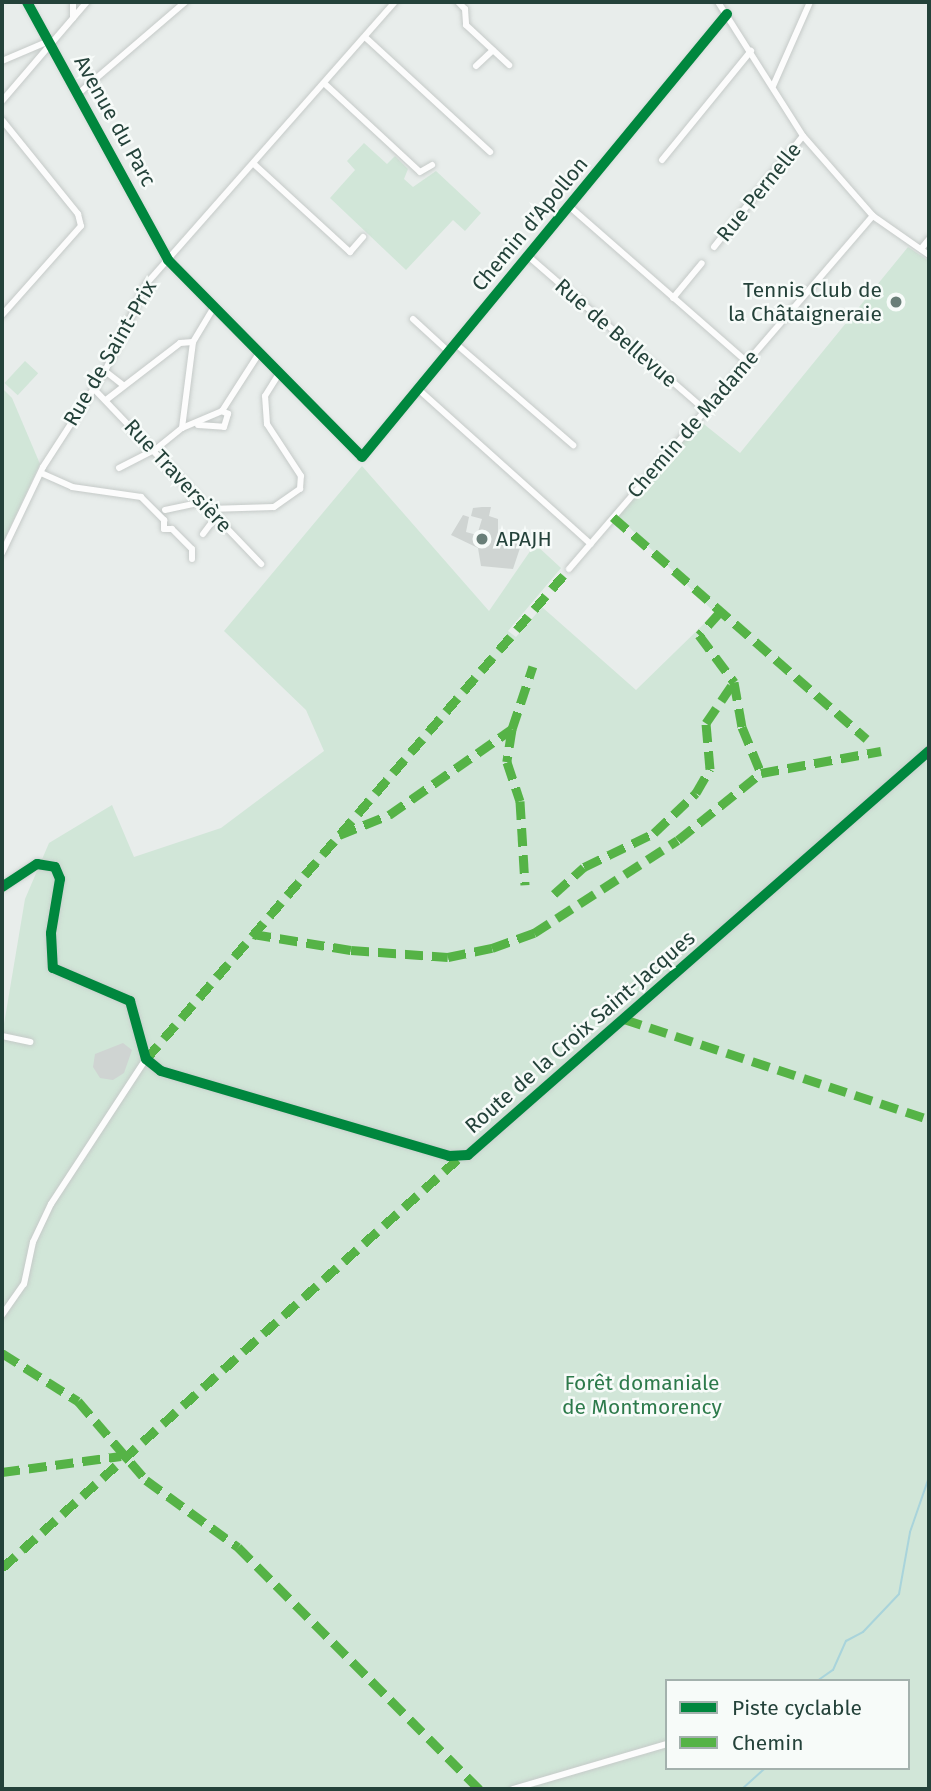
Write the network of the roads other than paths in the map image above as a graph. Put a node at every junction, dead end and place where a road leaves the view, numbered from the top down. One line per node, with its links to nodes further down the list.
1 (27, 2): 12 (street, Avenue du Parc)
2 (73, 2): 10 (street)
3 (87, 2): 10 (street)
4 (185, 2): 20 (street)
5 (395, 2): 11 (street, Rue de Saint-Prix)
6 (458, 2): 13 (street)
7 (718, 2): 9 (street)
8 (810, 2): 19 (street)
9 (727, 14): 14 (street); 28 (street, Chemin d'Apollon)
10 (73, 18): 12 (street)
11 (365, 37): 18 (street, Rue de Saint-Prix); 24 (street)
12 (50, 42): 15 (street); 20 (street, Avenue du Parc); 21 (street)
13 (493, 50): 16 (street); 17 (street)
14 (751, 51): 19 (street); 25 (street)
15 (2, 61)
16 (509, 65)
17 (476, 66)
18 (325, 84): 26 (street, Rue de Saint-Prix); 27 (street)
19 (773, 86): 23 (street)
20 (79, 93): 36 (street, Avenue du Parc)
21 (2, 101)
22 (2, 120): 40 (street)
23 (803, 136): 29 (street); 32 (street, Rue Pernelle)
24 (490, 152)
25 (662, 160)
26 (255, 165): 30 (street); 36 (street, Rue de Saint-Prix)
27 (432, 165)
28 (570, 207): 35 (street, Chemin d'Apollon); 38 (street)
29 (873, 216): 33 (street); 46 (street, Chemin de Madame)
30 (363, 237)
31 (929, 239): 33 (street)
32 (714, 247)
33 (921, 249): 34 (street)
34 (929, 255)
35 (528, 256): 43 (street, Chemin d'Apollon); 53 (street, Rue de Bellevue)
36 (168, 260): 39 (street, Avenue du Parc); 47 (street, Rue de Saint-Prix)
37 (702, 263): 38 (street)
38 (673, 298): 46 (street)
39 (214, 310): 42 (street); 45 (street, Avenue du Parc)
40 (2, 315)
41 (413, 319): 44 (street)
42 (193, 342): 49 (street); 56 (street)
43 (456, 344): 44 (street, Chemin d'Apollon); 57 (street)
44 (449, 352): 51 (street, Chemin d'Apollon)
45 (258, 355): 48 (street, Avenue du Parc); 54 (street)
46 (747, 362): 53 (street, Chemin de Madame)
47 (105, 371): 49 (street); 50 (street, Rue de Saint-Prix)
48 (278, 375): 59 (street, Avenue du Parc); 63 (street)
49 (122, 385): 52 (street)
50 (94, 388): 52 (street, Rue Traversière); 61 (street, Rue de Saint-Prix)
51 (418, 389): 59 (street, Chemin d'Apollon); 67 (street)
52 (106, 400): 58 (street, Rue Traversière)
53 (705, 410): 67 (street, Chemin de Madame)
54 (222, 411): 55 (street); 55 (street)
55 (198, 425): 56 (street)
56 (182, 428): 58 (street)
57 (573, 445)
58 (156, 449): 60 (street); 62 (street, Rue Traversière)
59 (362, 457)
60 (119, 468)
61 (41, 473): 68 (street, Rue de Saint-Prix); 69 (street)
62 (202, 502): 63 (street, Rue Traversière); 64 (street)
63 (209, 509): 65 (street, Rue Traversière)
64 (165, 510)
65 (216, 517): 66 (street); 70 (street, Rue Traversière)
66 (203, 534)
67 (591, 544): 71 (street, Chemin de Madame)
68 (2, 553)
69 (192, 559)
70 (261, 564)
71 (569, 569)
72 (929, 751): 76 (street, Route de la Croix Saint-Jacques)
73 (2, 887): 76 (street)
74 (2, 1036): 75 (street)
75 (30, 1042)
76 (146, 1059): 77 (street)
77 (2, 1315)
78 (665, 1745): 79 (street)
79 (513, 1789)

